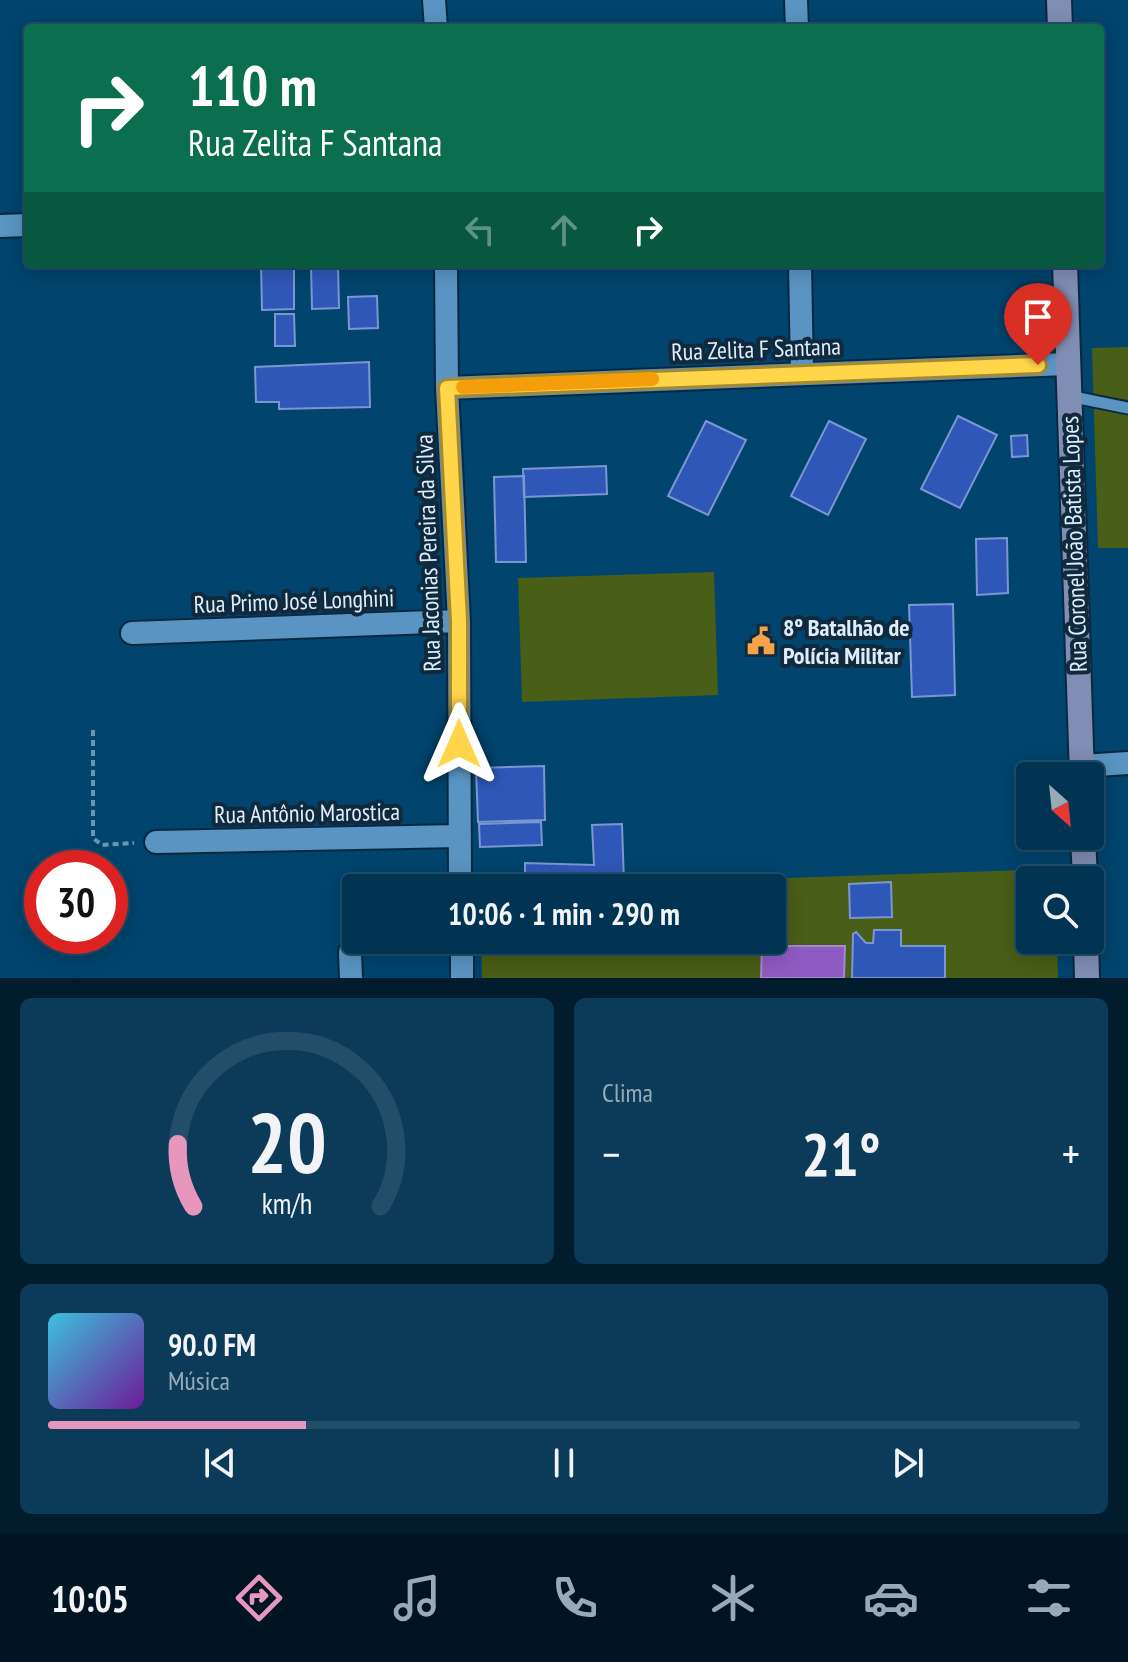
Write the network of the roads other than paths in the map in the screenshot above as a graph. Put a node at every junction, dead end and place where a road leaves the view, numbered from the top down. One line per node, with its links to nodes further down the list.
1 (434, 0): 4 (street)
2 (796, 0): 5 (street)
3 (1059, 0): 6 (street)
4 (436, 24)
5 (797, 24)
6 (1060, 24)
7 (24, 225): 8 (street)
8 (0, 226)
9 (446, 268): 14 (street, Rua Jaconias Pereira da Silva)
10 (800, 268): 13 (street)
11 (1065, 268): 12 (street, Rua Coronel João Batista Lopes)
12 (1067, 364): 13 (street, Rua Zelita F Santana); 15 (street, Rua Coronel João Batista Lopes)
13 (802, 373): 14 (street, Rua Zelita F Santana)
14 (447, 388): 17 (street, Rua Jaconias Pereira da Silva)
15 (1068, 396): 16 (lane); 19 (street, Rua Coronel João Batista Lopes)
16 (1128, 408)
17 (459, 621): 18 (street, Rua Primo José Longhini); 22 (street, Rua Jaconias Pereira da Silva)
18 (132, 633)
19 (1082, 762)
20 (1128, 763): 21 (street)
21 (1104, 767)
22 (459, 836): 23 (street, Rua Antônio Marostica); 24 (street, Rua Jaconias Pereira da Silva)
23 (156, 842)
24 (460, 874)
25 (350, 954): 28 (street)
26 (462, 954): 29 (street)
27 (1086, 954): 30 (street)
28 (351, 978)
29 (462, 978)
30 (1087, 978)

